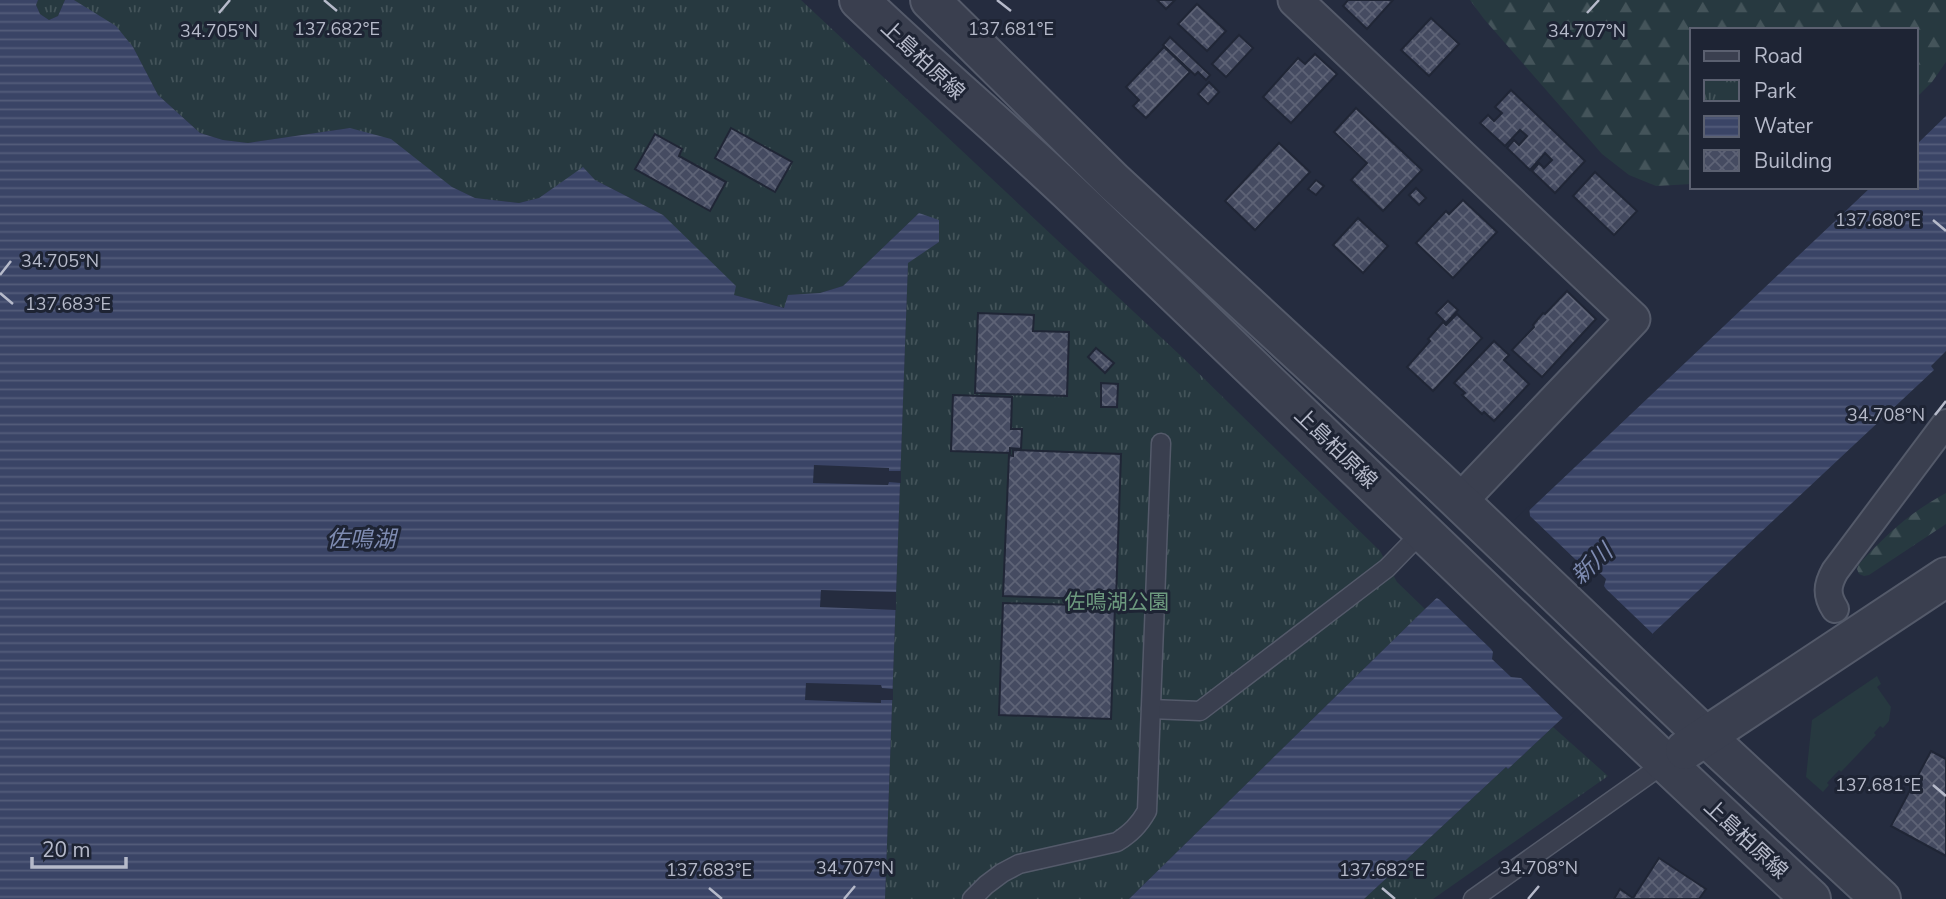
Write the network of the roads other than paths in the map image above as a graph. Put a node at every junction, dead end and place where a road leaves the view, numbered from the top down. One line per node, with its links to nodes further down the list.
1 (859, 0): 7 (street, 上島柏原線)
2 (930, 0): 6 (street, 上島柏原線)
3 (1295, 0): 6 (street)
4 (1946, 423): 9 (street)
5 (1161, 443): 10 (lane)
6 (1469, 510): 11 (street, 上島柏原線)
7 (1433, 540): 10 (lane); 12 (street, 上島柏原線)
8 (1942, 588): 11 (street)
9 (1835, 609)
10 (1151, 709): 13 (lane)
11 (1705, 736): 12 (street); 16 (street, 上島柏原線)
12 (1665, 763): 14 (lane); 15 (street, 上島柏原線)
13 (972, 899)
14 (1473, 899)
15 (1811, 899)
16 (1881, 899)

